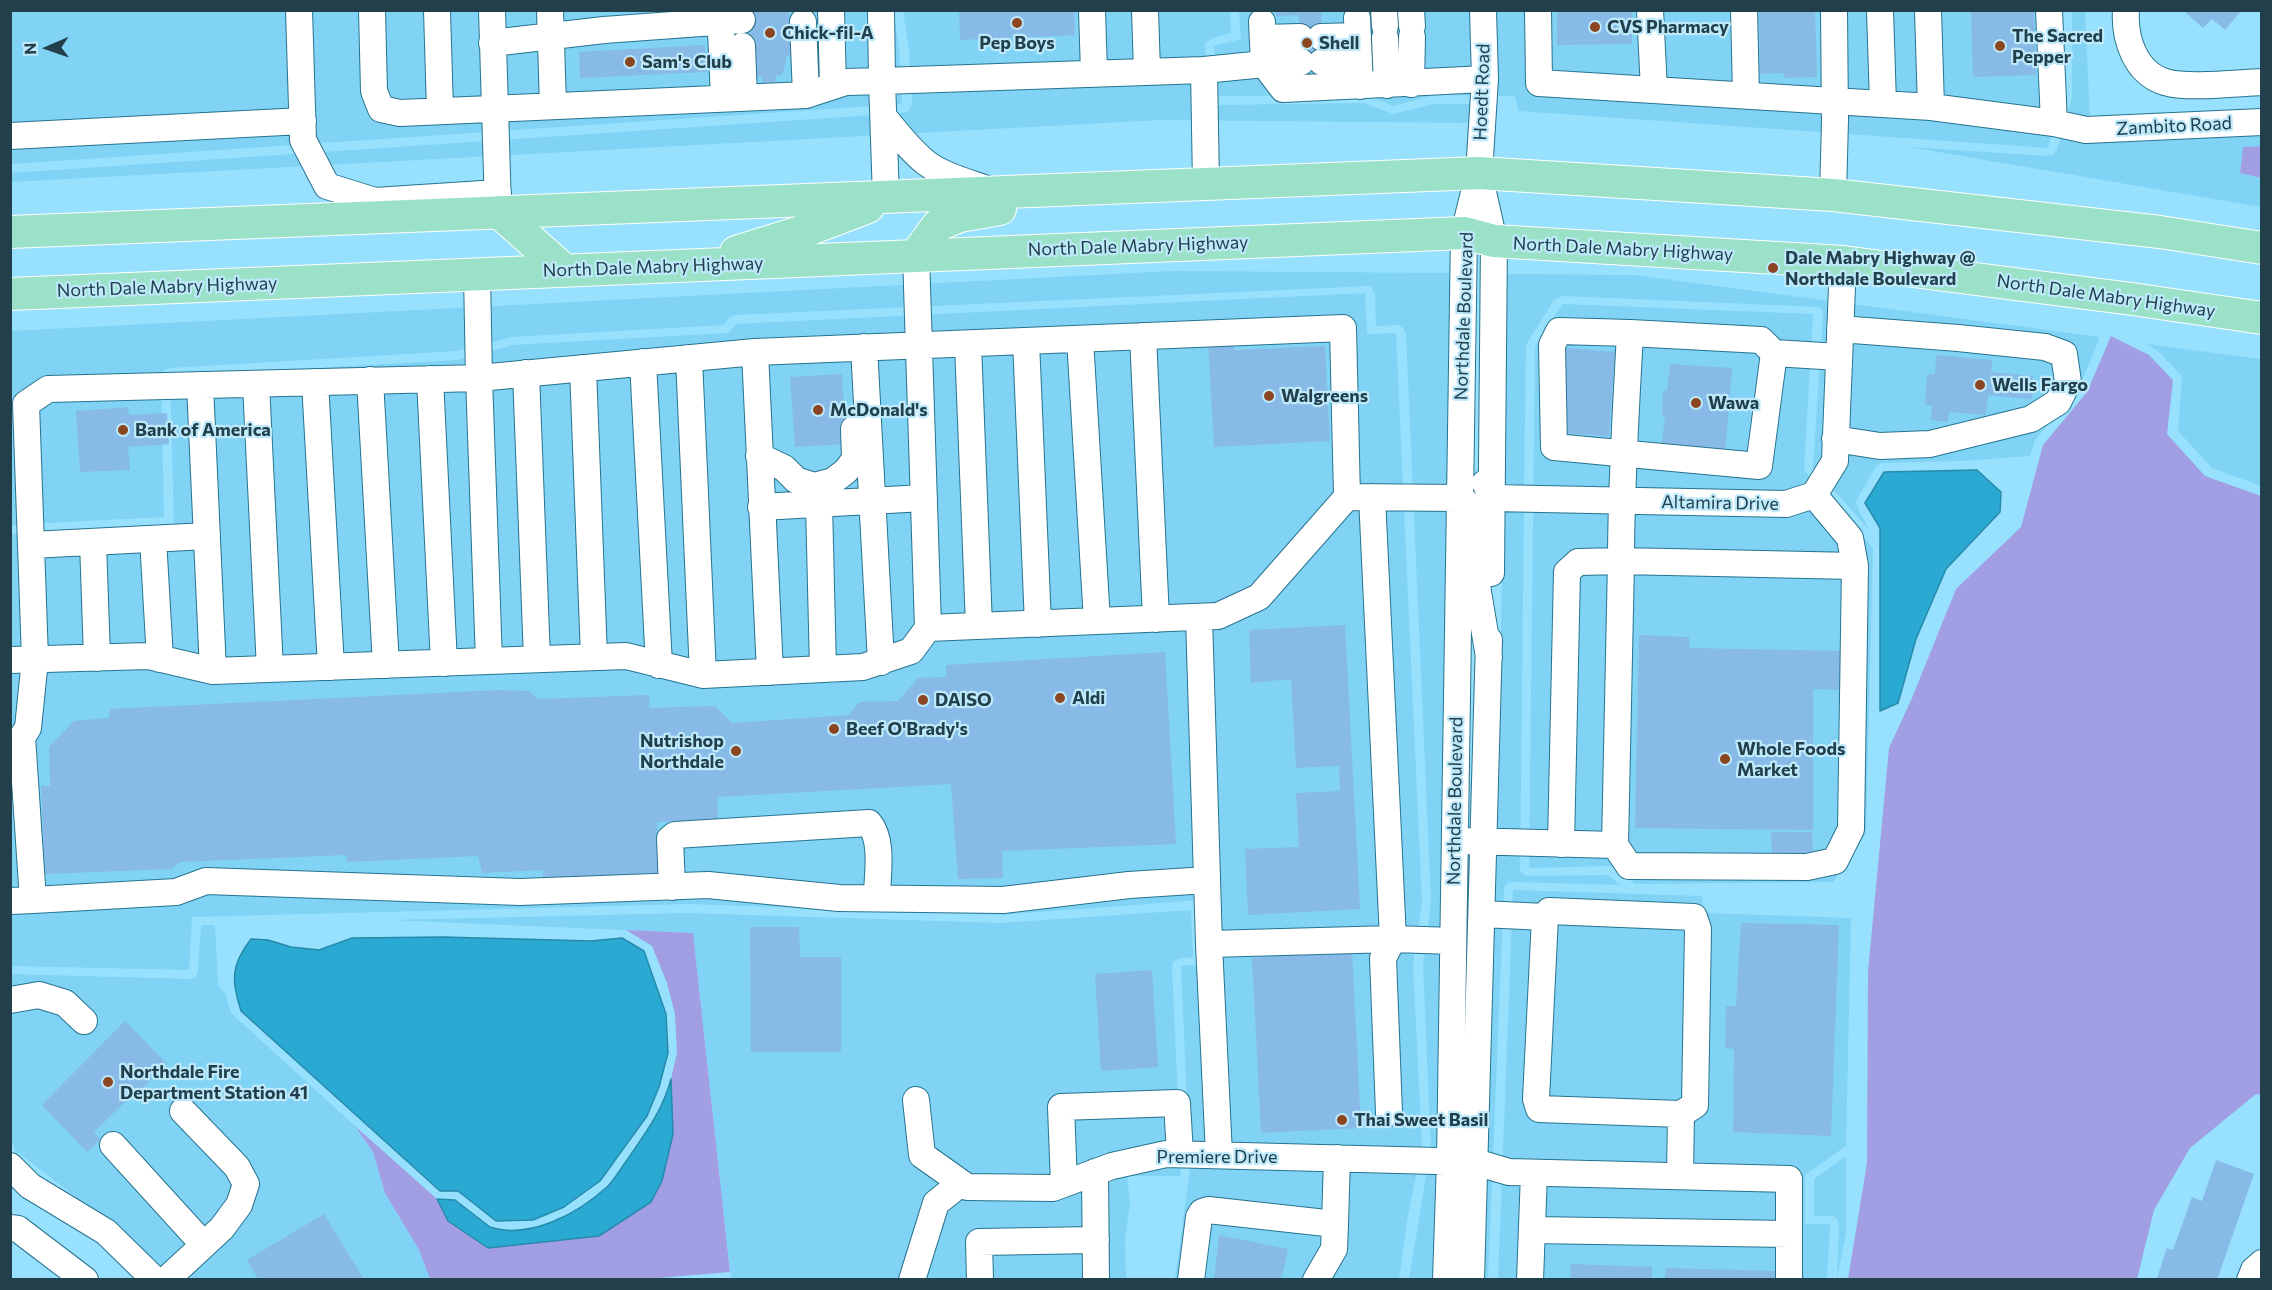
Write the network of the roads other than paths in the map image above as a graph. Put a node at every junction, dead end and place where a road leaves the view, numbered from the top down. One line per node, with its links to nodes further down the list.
1 (299, 10): 49 (street)
2 (372, 10): 47 (street)
3 (437, 10): 47 (street)
4 (492, 10): 26 (street)
5 (831, 10): 36 (street)
6 (881, 10): 33 (street)
7 (1092, 10): 31 (street)
8 (1145, 10): 30 (street)
9 (1483, 10): 32 (street, Hoedt Road)
10 (1538, 10): 38 (street, Zambito Road)
11 (1650, 10): 38 (street)
12 (1744, 10): 40 (street)
13 (1834, 10): 42 (street)
14 (1880, 10): 43 (street)
15 (1928, 10): 45 (street)
16 (2049, 10): 51 (street)
17 (2126, 10): 34 (street)
18 (665, 18): 19 (street); 20 (street)
19 (727, 18): 41 (street)
20 (603, 20): 22 (street)
21 (803, 22): 39 (street)
22 (550, 23): 26 (street); 44 (street)
23 (1412, 24): 35 (street)
24 (1385, 25): 35 (street)
25 (1358, 38): 28 (street); 28 (street); 37 (street)
26 (492, 43): 46 (street)
27 (742, 46): 41 (street)
28 (1264, 64): 29 (street); 37 (street)
29 (1204, 70): 30 (street); 54 (street)
30 (1147, 71): 31 (street)
31 (1094, 73): 33 (street)
32 (1485, 79): 35 (street); 53 (street, Hoedt Road)
33 (882, 81): 36 (street); 48 (street)
34 (2262, 82)
35 (1399, 84): 37 (street)
36 (833, 86): 39 (street)
37 (1360, 86)
38 (1654, 90): 40 (street, Zambito Road)
39 (806, 95): 41 (street)
40 (1746, 95): 42 (street, Zambito Road)
41 (734, 98): 44 (street)
42 (1835, 100): 43 (street, Zambito Road); 57 (street)
43 (1883, 104): 45 (street, Zambito Road)
44 (553, 106): 46 (street)
45 (1931, 107): 51 (street, Zambito Road)
46 (494, 108): 47 (street); 59 (street)
47 (440, 111)
48 (884, 117): 56 (street); 58 (street)
49 (303, 121): 52 (street); 59 (street)
50 (2262, 122): 51 (street, Zambito Road)
51 (2054, 123)
52 (10, 136)
53 (1479, 173): 54 (main road); 57 (main road); 61 (street, Northdale Boulevard); 62 (street, Northdale Boulevard)
54 (1206, 184): 55 (main road)
55 (1134, 187): 56 (main road); 64 (main road)
56 (998, 193): 58 (main road)
57 (1833, 195): 63 (main road)
58 (886, 198): 59 (main road); 66 (main road)
59 (498, 203): 60 (main road); 67 (main road)
60 (10, 232)
61 (1464, 233): 62 (main road, North Dale Mabry Highway); 64 (main road, North Dale Mabry Highway); 84 (street, Northdale Boulevard)
62 (1494, 241): 65 (main road, North Dale Mabry Highway); 102 (street, Northdale Boulevard)
63 (2262, 248)
64 (916, 255): 66 (main road, North Dale Mabry Highway); 77 (street)
65 (1843, 262): 70 (main road, North Dale Mabry Highway); 71 (street)
66 (695, 265): 67 (main road, North Dale Mabry Highway)
67 (564, 270): 68 (main road, North Dale Mabry Highway)
68 (477, 274): 69 (main road, North Dale Mabry Highway); 87 (street)
69 (10, 294)
70 (2262, 318)
71 (1840, 329): 81 (street); 93 (street)
72 (1630, 333): 79 (street); 94 (street); 94 (street)
73 (1143, 336): 74 (street); 98 (street); 115 (street)
74 (1080, 339): 75 (street); 116 (street)
75 (1026, 341): 76 (street); 117 (street)
76 (968, 344): 77 (street); 118 (street)
77 (919, 345): 80 (street); 100 (street)
78 (755, 352): 80 (street); 82 (street); 95 (street)
79 (1774, 353): 81 (street); 96 (street)
80 (865, 357): 95 (street); 103 (street)
81 (1839, 357): 93 (street)
82 (689, 358): 83 (street); 136 (street)
83 (643, 362): 85 (street); 130 (street)
84 (1461, 362): 101 (street, Northdale Boulevard); 102 (street)
85 (583, 368): 86 (street); 120 (street)
86 (526, 373): 87 (street); 124 (street)
87 (479, 378): 88 (street); 126 (street)
88 (430, 379): 89 (street); 128 (street)
89 (370, 380): 90 (street); 129 (street)
90 (315, 382): 91 (street); 131 (street)
91 (256, 384): 92 (street); 132 (street)
92 (200, 385): 108 (street); 111 (street)
93 (1835, 439): 97 (street)
94 (1624, 453): 96 (street); 104 (street)
95 (759, 456): 107 (street)
96 (1759, 466): 105 (street)
97 (1814, 495): 105 (street, Altamira Drive); 113 (street)
98 (1347, 497): 99 (street); 114 (street)
99 (1372, 497): 101 (street); 147 (street)
100 (924, 498): 103 (street); 119 (street)
101 (1459, 498): 121 (street); 137 (street, Northdale Boulevard)
102 (1493, 498): 104 (street, Altamira Drive); 121 (street, Northdale Boulevard)
103 (873, 501): 106 (street); 127 (street)
104 (1621, 501): 105 (street, Altamira Drive); 112 (street)
105 (1756, 503)
106 (819, 504): 107 (street); 133 (street)
107 (761, 507): 135 (street)
108 (207, 536): 109 (street); 134 (street)
109 (153, 539): 110 (street); 123 (street)
110 (93, 542): 111 (street); 122 (street)
111 (31, 545): 125 (street)
112 (1620, 561): 113 (street); 139 (street); 140 (street)
113 (1855, 566): 140 (street)
114 (1199, 617): 115 (street); 141 (street)
115 (1156, 619): 116 (street)
116 (1097, 621): 117 (street)
117 (1038, 624): 118 (street)
118 (979, 626): 119 (street)
119 (928, 628): 127 (street)
120 (594, 657): 124 (street); 130 (street)
121 (1489, 657): 138 (street, Northdale Boulevard)
122 (97, 658): 123 (street); 125 (street)
123 (160, 658): 134 (street)
124 (537, 659): 126 (street)
125 (23, 660): 144 (street)
126 (489, 661): 128 (street)
127 (881, 662): 133 (street)
128 (444, 663): 129 (street)
129 (386, 665): 131 (street)
130 (659, 665): 136 (street)
131 (331, 667): 132 (street)
132 (270, 669): 134 (street)
133 (823, 669): 135 (street)
134 (213, 671)
135 (770, 672): 136 (street)
136 (703, 675)
137 (1454, 841): 138 (street); 148 (street, Northdale Boulevard)
138 (1484, 842): 139 (street); 145 (street, Northdale Boulevard)
139 (1561, 843): 140 (street)
140 (1615, 845)
141 (1208, 880): 143 (street); 149 (street)
142 (672, 886): 143 (street); 143 (street); 144 (street)
143 (877, 897)
144 (22, 900)
145 (1482, 914): 146 (street); 161 (street, Northdale Boulevard)
146 (1545, 917): 155 (street); 155 (street)
147 (1393, 939): 148 (street); 149 (street); 154 (street)
148 (1453, 941): 160 (street, Northdale Boulevard)
149 (1209, 944): 158 (street)
150 (10, 1000): 151 (street)
151 (84, 1021)
152 (916, 1100): 166 (street, Premiere Drive)
153 (183, 1111): 173 (street)
154 (1389, 1113)
155 (1682, 1114): 165 (street)
156 (113, 1145): 173 (street)
157 (1180, 1154): 158 (street, Premiere Drive); 163 (street, Premiere Drive); 167 (street)
158 (1219, 1155): 159 (street, Premiere Drive)
159 (1337, 1158): 160 (street, Premiere Drive); 168 (street)
160 (1450, 1161): 161 (street, Premiere Drive); 183 (street, Northdale Boulevard)
161 (1475, 1162): 164 (street, Premiere Drive); 184 (street, Northdale Boulevard)
162 (10, 1166): 176 (street)
163 (1095, 1172): 167 (street, Premiere Drive); 172 (street)
164 (1534, 1173): 165 (street, Premiere Drive); 170 (street)
165 (1680, 1176): 171 (street, Premiere Drive)
166 (961, 1183): 167 (street, Premiere Drive); 178 (street)
167 (1064, 1184)
168 (1335, 1224): 181 (street); 182 (street)
169 (10, 1228): 175 (street)
170 (1532, 1230): 171 (street); 185 (street)
171 (1789, 1234): 186 (street)
172 (1096, 1240): 179 (street); 180 (street)
173 (204, 1245): 177 (street)
174 (2262, 1263): 187 (street)
175 (85, 1280)
176 (155, 1280)
177 (166, 1280)
178 (912, 1280)
179 (980, 1280)
180 (1096, 1280)
181 (1191, 1280)
182 (1316, 1280)
183 (1446, 1280)
184 (1471, 1280)
185 (1530, 1280)
186 (1790, 1280)
187 (2250, 1280)

